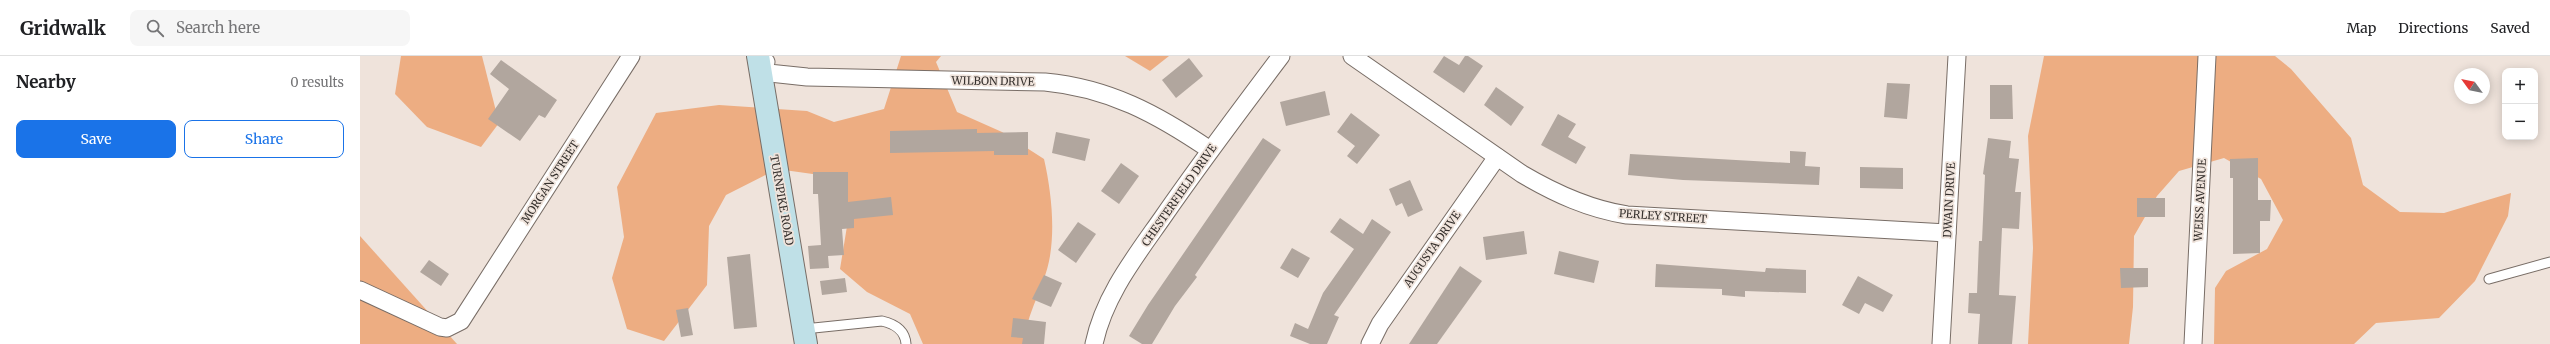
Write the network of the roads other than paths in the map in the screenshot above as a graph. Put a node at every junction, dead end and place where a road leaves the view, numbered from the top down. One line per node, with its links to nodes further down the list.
1 (631, 56): 12 (street, MORGAN STREET)
2 (1281, 56): 7 (street, CHESTERFIELD DRIVE)
3 (1352, 56): 8 (street, PERLEY STREET)
4 (1957, 56): 9 (street, DWAIN DRIVE)
5 (2208, 56): 18 (street, WEISS AVENUE)
6 (762, 61): 7 (street, WILBON DRIVE); 13 (street, TURNPIKE ROAD)
7 (1210, 150): 15 (street, CHESTERFIELD DRIVE)
8 (1497, 157): 9 (street, PERLEY STREET); 16 (street, AUGUSTA DRIVE)
9 (1947, 233): 17 (street, DWAIN DRIVE)
10 (2550, 262): 11 (lane)
11 (2489, 279)
12 (360, 290)
13 (805, 336): 14 (lane)
14 (906, 344)
15 (1094, 344)
16 (1370, 344)
17 (1940, 344)
18 (2193, 344)

